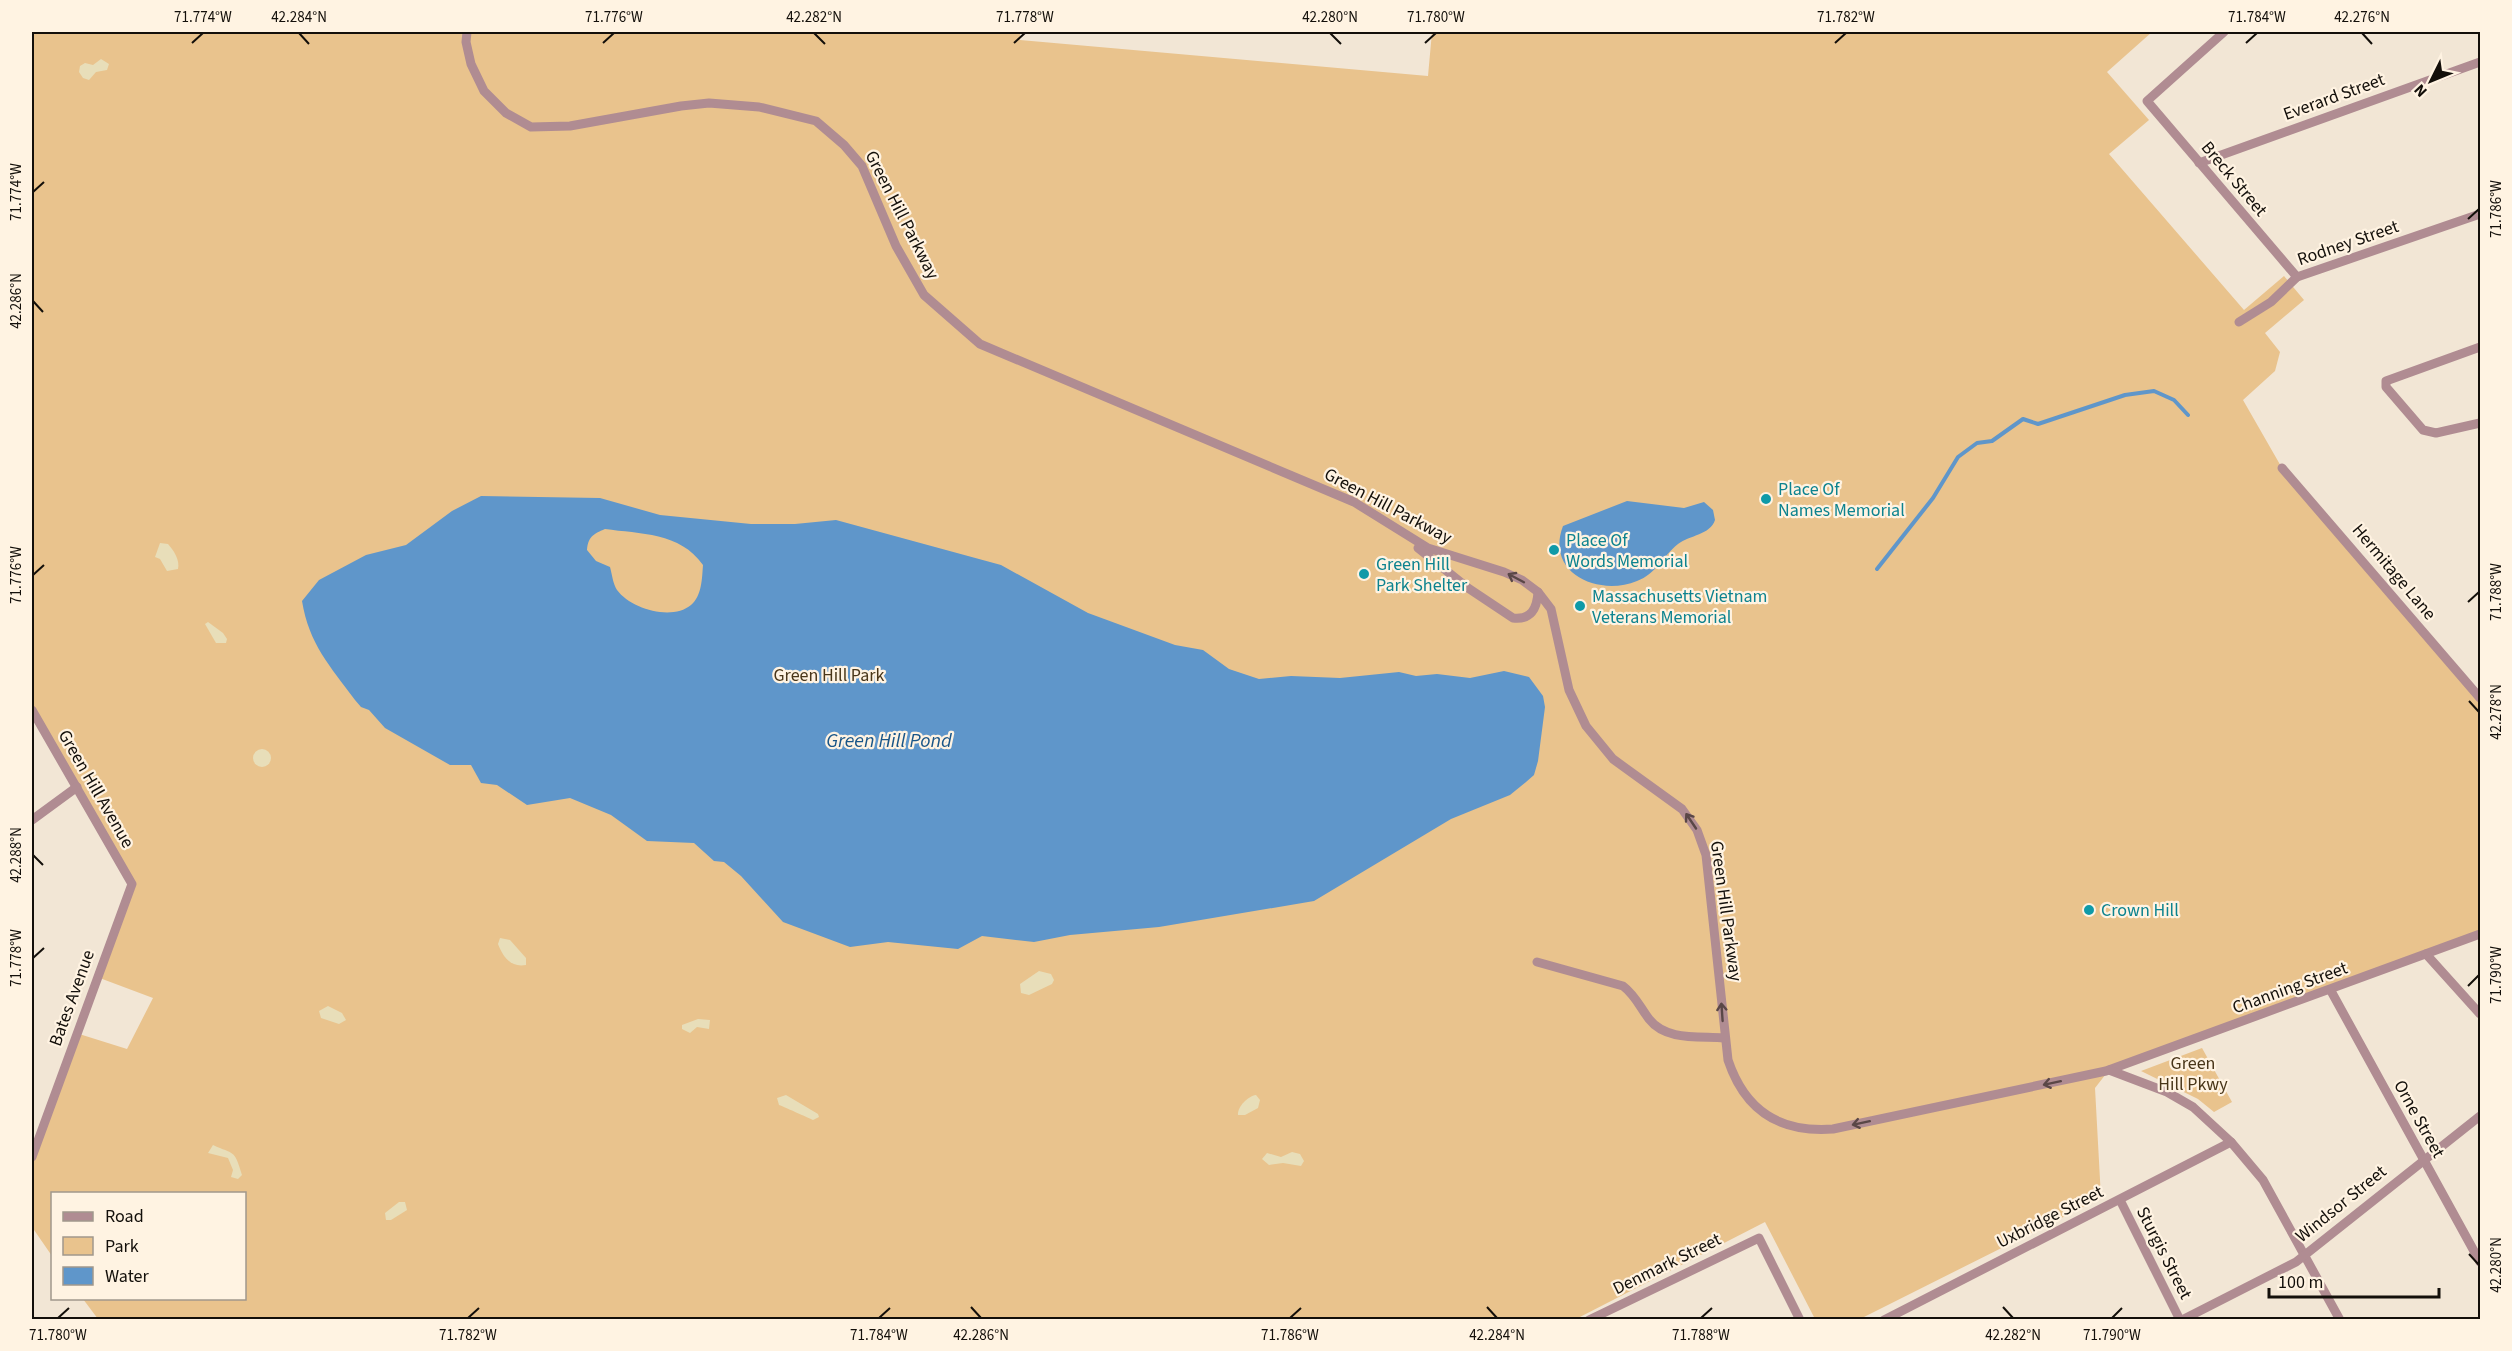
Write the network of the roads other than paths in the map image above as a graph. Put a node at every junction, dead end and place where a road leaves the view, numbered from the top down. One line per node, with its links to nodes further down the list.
1 (467, 32): 11 (street, Green Hill Parkway)
2 (2224, 32): 4 (street, Breck Street)
3 (2481, 62): 4 (street, Everard Street)
4 (2199, 163): 6 (street, Breck Street)
5 (2481, 214): 6 (street, Rodney Street)
6 (2297, 277): 7 (street, Rodney Street)
7 (2239, 322)
8 (2481, 346): 9 (street)
9 (2481, 423)
10 (2282, 468): 13 (street, Hermitage Lane)
11 (1401, 533): 12 (street, Green Hill Parkway, one-way to 11); 12 (street)
12 (1538, 592): 23 (street, Green Hill Parkway, one-way to 12)
13 (2481, 698)
14 (32, 710): 15 (street, Green Hill Avenue)
15 (77, 787): 16 (street); 17 (street, Green Hill Avenue)
16 (32, 820)
17 (132, 885): 27 (street, Bates Avenue)
18 (2481, 934): 19 (street, Channing Street)
19 (2426, 954): 21 (street, Channing Street); 22 (street)
20 (1537, 962): 23 (street)
21 (2331, 991): 24 (street, Channing Street); 28 (street, Orne Street)
22 (2481, 1014)
23 (1724, 1038): 24 (street, Green Hill Parkway, one-way to 23)
24 (2109, 1070): 26 (street)
25 (2481, 1116): 28 (street, Windsor Street)
26 (2231, 1142): 29 (street, Uxbridge Street); 30 (street)
27 (32, 1157)
28 (2423, 1160): 30 (street, Windsor Street); 31 (street, Orne Street)
29 (2120, 1200): 34 (street, Uxbridge Street); 35 (street, Sturgis Street)
30 (2302, 1256): 35 (street, Windsor Street); 36 (street)
31 (2481, 1262)
32 (1589, 1320): 33 (street, Denmark Street)
33 (1800, 1320)
34 (1884, 1320)
35 (2181, 1320)
36 (2340, 1320)

